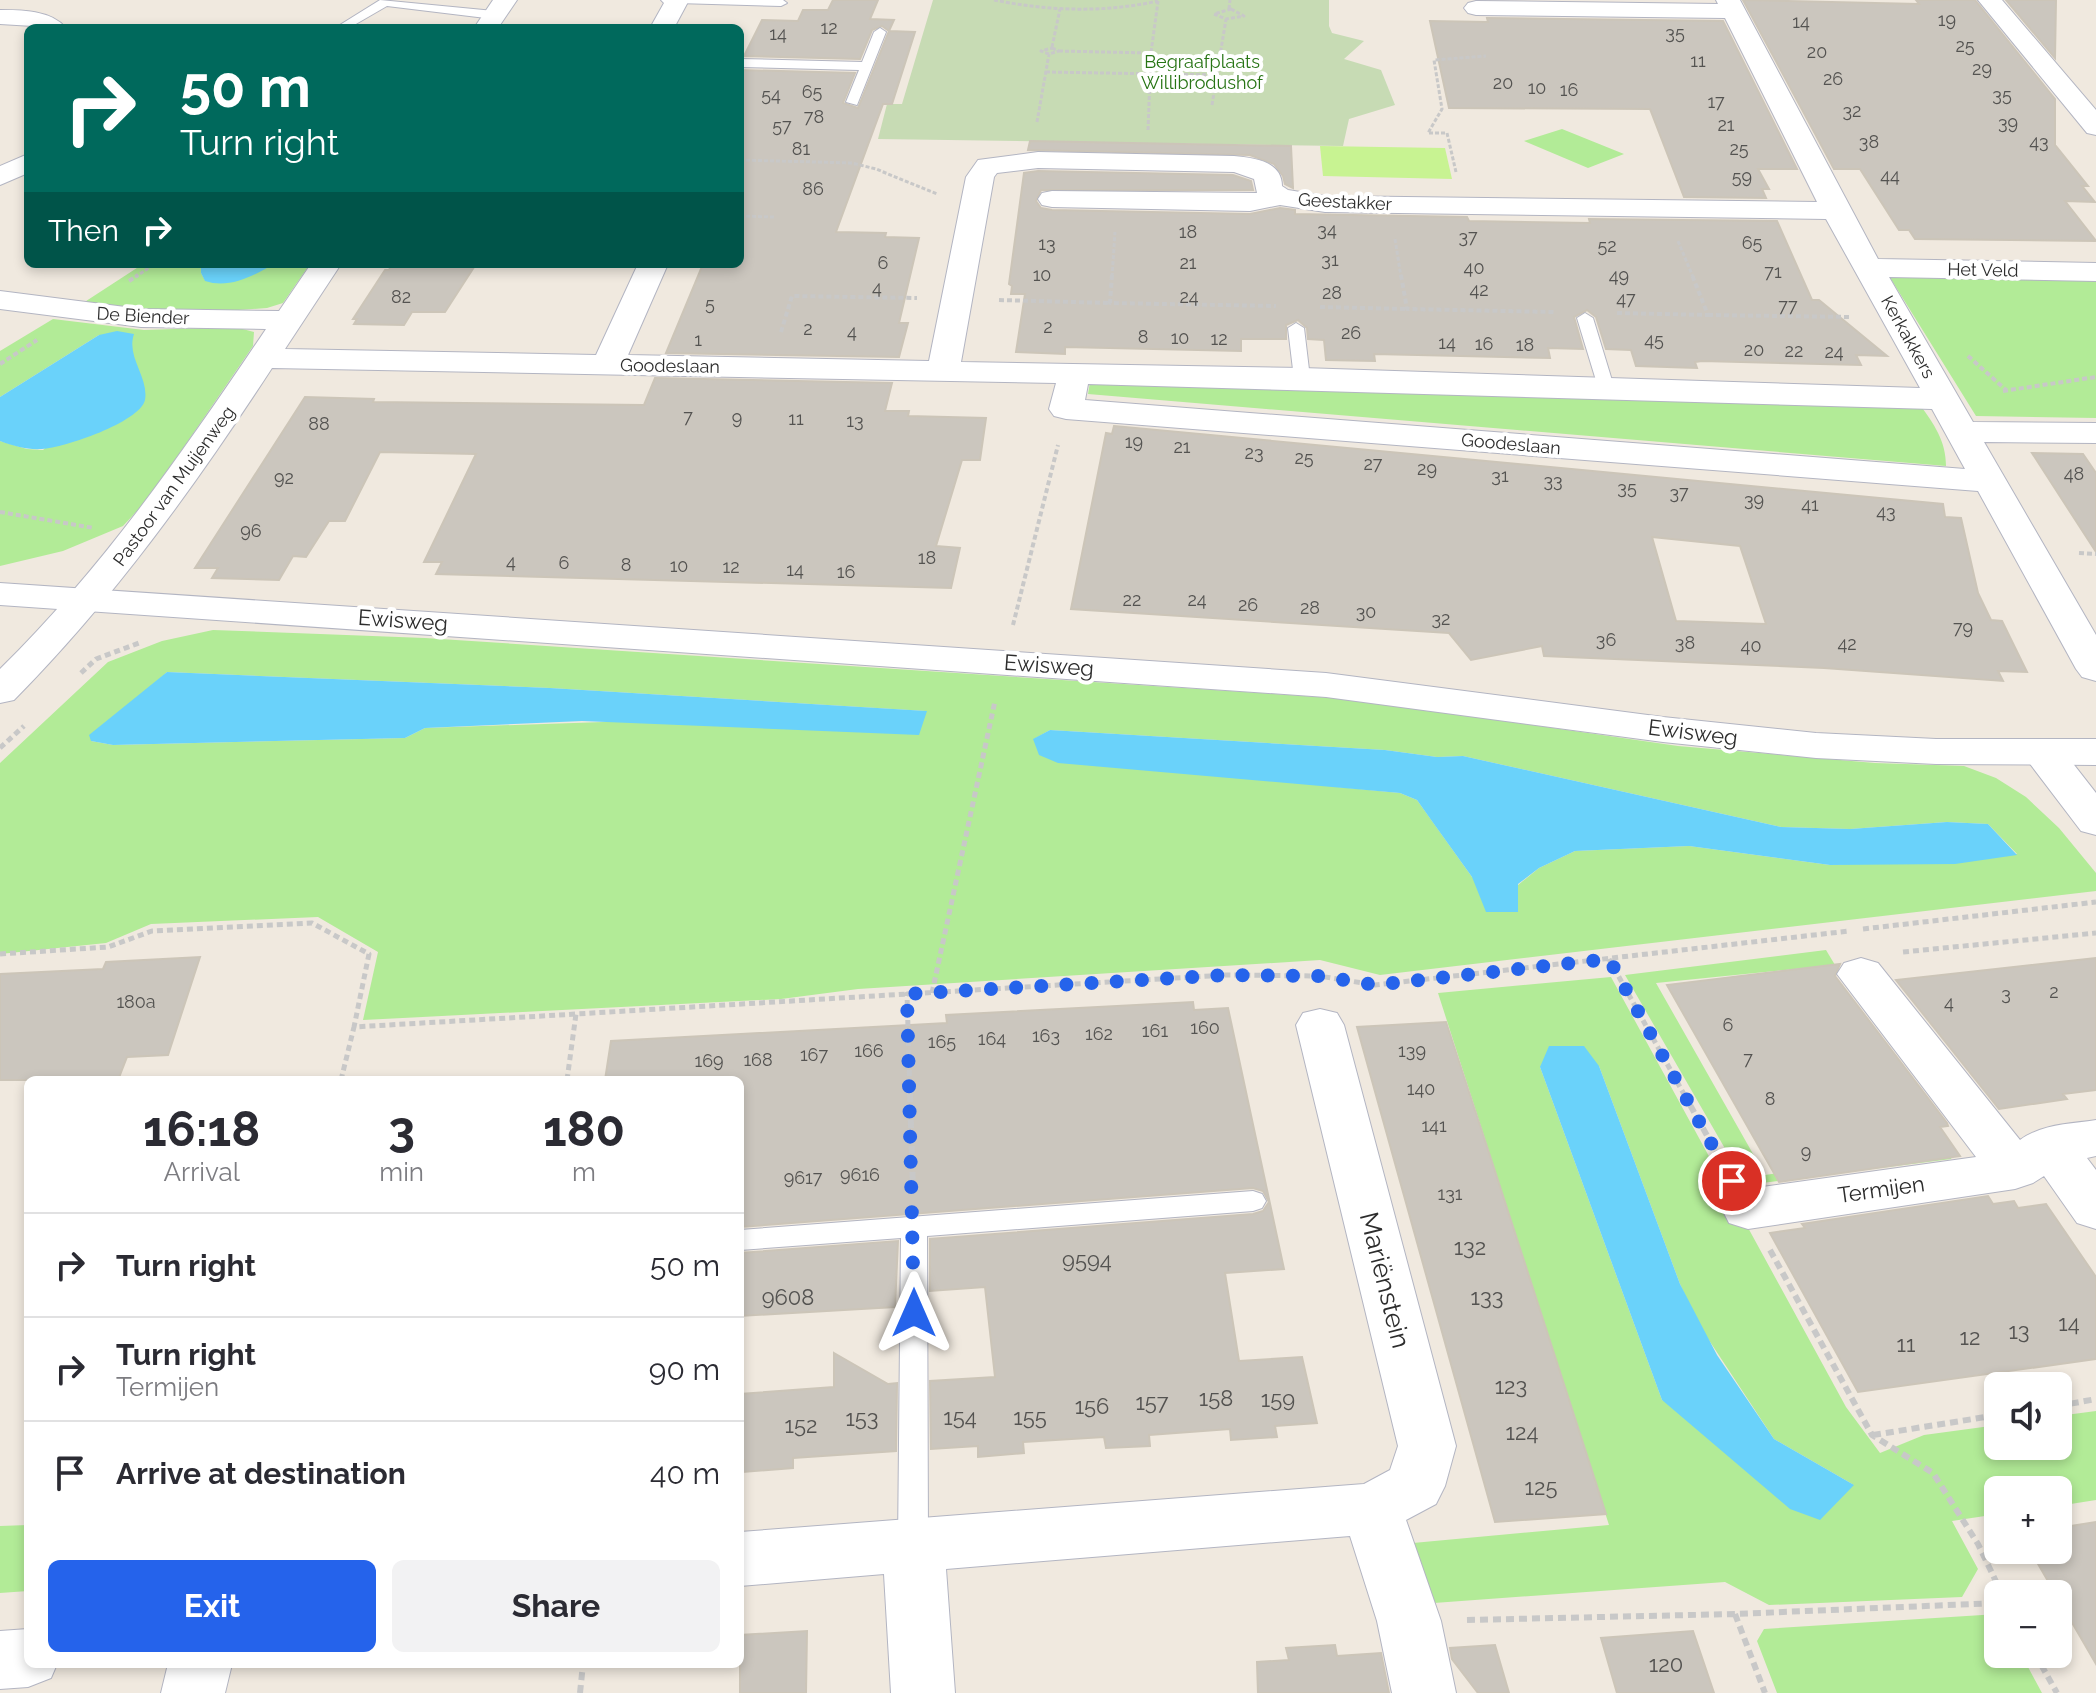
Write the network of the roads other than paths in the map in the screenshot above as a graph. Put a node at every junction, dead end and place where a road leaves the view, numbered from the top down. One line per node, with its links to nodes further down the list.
1 (57, 0): 9 (street)
2 (675, 0): 4 (lane); 12 (street)
3 (1990, 0): 17 (street)
4 (781, 3)
5 (1731, 6): 6 (street); 20 (street, Kerkakkers)
6 (1476, 8)
7 (495, 14): 11 (lane)
8 (0, 17): 9 (street)
9 (27, 17): 10 (street)
10 (44, 24)
11 (348, 24)
12 (664, 24)
13 (880, 32): 15 (lane)
14 (744, 63): 15 (lane)
15 (866, 66): 16 (lane)
16 (852, 102)
17 (2096, 127)
18 (1280, 197): 19 (street); 20 (street, Geestakker); 31 (street, Geestakker)
19 (1052, 199)
20 (1836, 211): 23 (street, Kerkakkers)
21 (323, 268): 27 (street, Pastoor van Muijenweg)
22 (651, 268): 30 (street)
23 (1870, 268): 24 (street, Het Veld); 35 (street, Kerkakkers)
24 (2096, 272)
25 (0, 300): 27 (street, De Biender)
26 (1584, 316): 34 (lane)
27 (287, 320): 29 (street, Pastoor van Muijenweg)
28 (1296, 328): 33 (lane)
29 (265, 358): 30 (street, Goodeslaan); 39 (street, Pastoor van Muijenweg)
30 (608, 364): 31 (street, Goodeslaan)
31 (943, 372): 32 (street, Goodeslaan)
32 (1074, 375): 33 (street, Goodeslaan); 37 (street, Goodeslaan)
33 (1302, 378): 34 (street, Goodeslaan)
34 (1606, 387): 35 (street, Goodeslaan)
35 (1952, 414): 36 (street, Goodeslaan); 37 (street, Kerkakkers)
36 (2096, 433)
37 (1991, 482): 40 (street, Kerkakkers)
38 (0, 594): 39 (street, Ewisweg)
39 (87, 602): 41 (street, Pastoor van Muijenweg); 42 (street, Ewisweg)
40 (2093, 659)
41 (0, 691)
42 (2042, 752): 43 (street, Ewisweg); 44 (street)
43 (2096, 752)
44 (2096, 822)
45 (1877, 964): 47 (street)
46 (1319, 1000): 53 (street, Mariënstein)
47 (2053, 1151): 49 (street, Termijen); 50 (street)
48 (1253, 1201): 51 (lane)
49 (1748, 1209)
50 (2096, 1209)
51 (914, 1225): 52 (lane); 54 (lane)
52 (744, 1240)
53 (1372, 1509): 54 (street, Mariënstein); 61 (street)
54 (913, 1545): 55 (street, Mariënstein); 60 (street)
55 (744, 1559)
56 (24, 1658): 57 (street)
57 (0, 1660)
58 (199, 1668): 59 (street)
59 (193, 1693)
60 (923, 1693)
61 (1424, 1693)

